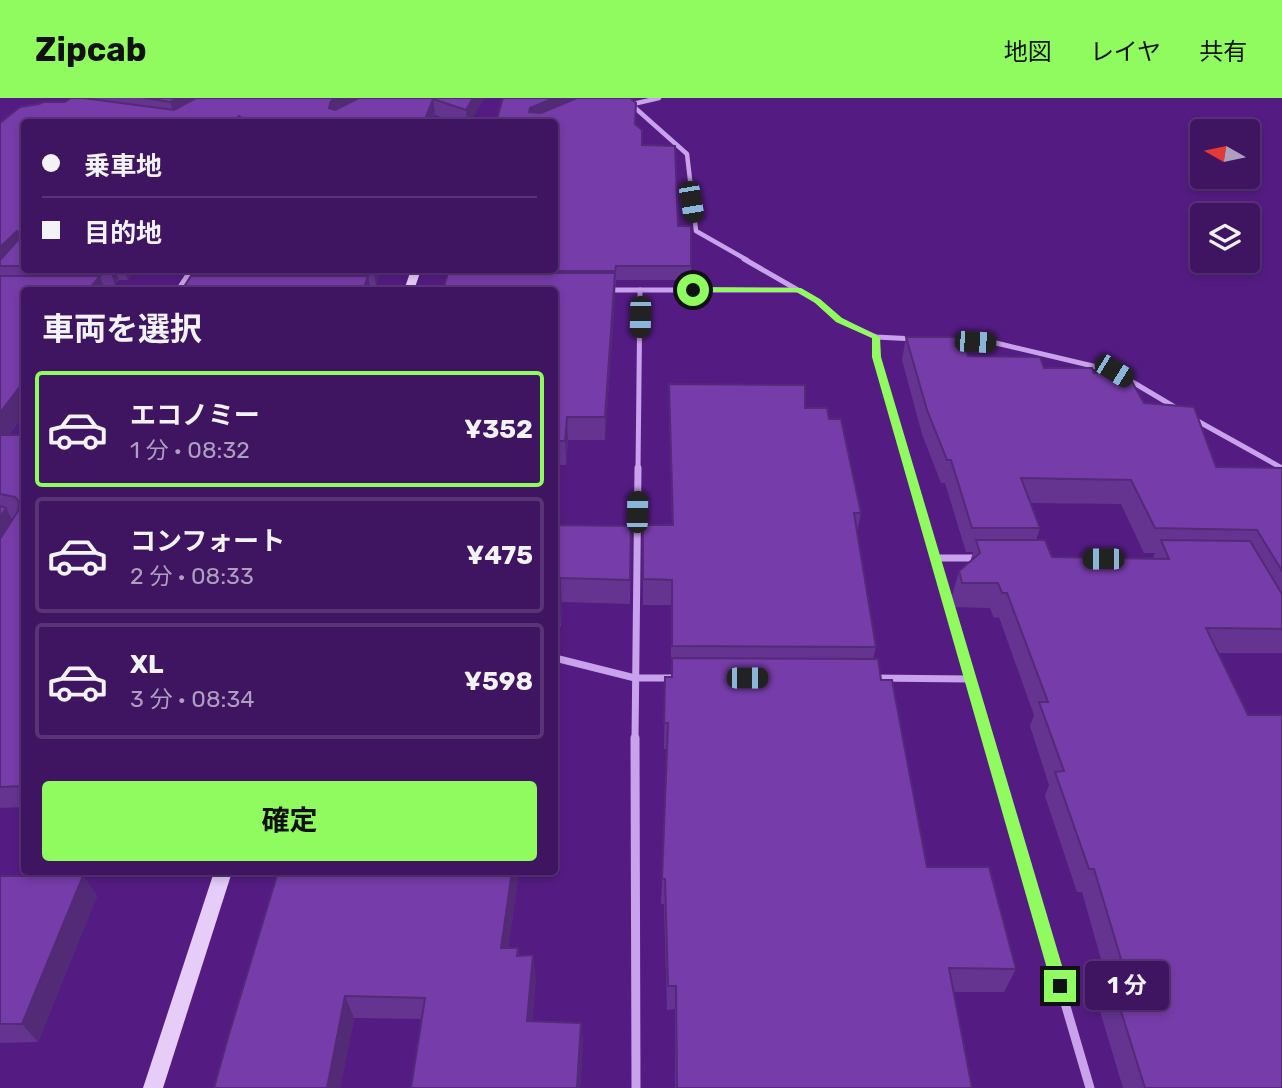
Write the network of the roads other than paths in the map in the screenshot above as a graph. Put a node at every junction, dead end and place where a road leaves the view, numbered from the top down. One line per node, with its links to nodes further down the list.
1 (624, 98): 3 (street)
2 (659, 98): 3 (street)
3 (633, 104): 6 (street)
4 (600, 290): 5 (street)
5 (640, 290): 6 (street); 16 (street)
6 (799, 290): 7 (street)
7 (876, 337): 8 (street); 13 (street)
8 (921, 339)
9 (945, 341): 10 (street)
10 (1181, 411)
11 (1192, 418): 12 (street)
12 (1282, 468)
13 (937, 558): 14 (street); 19 (street)
14 (992, 558)
15 (558, 659): 16 (street)
16 (635, 678): 17 (street); 22 (street)
17 (677, 678)
18 (859, 678): 19 (street)
19 (970, 679): 23 (street)
20 (222, 875): 21 (street)
21 (153, 1088)
22 (636, 1088)
23 (1090, 1088)

